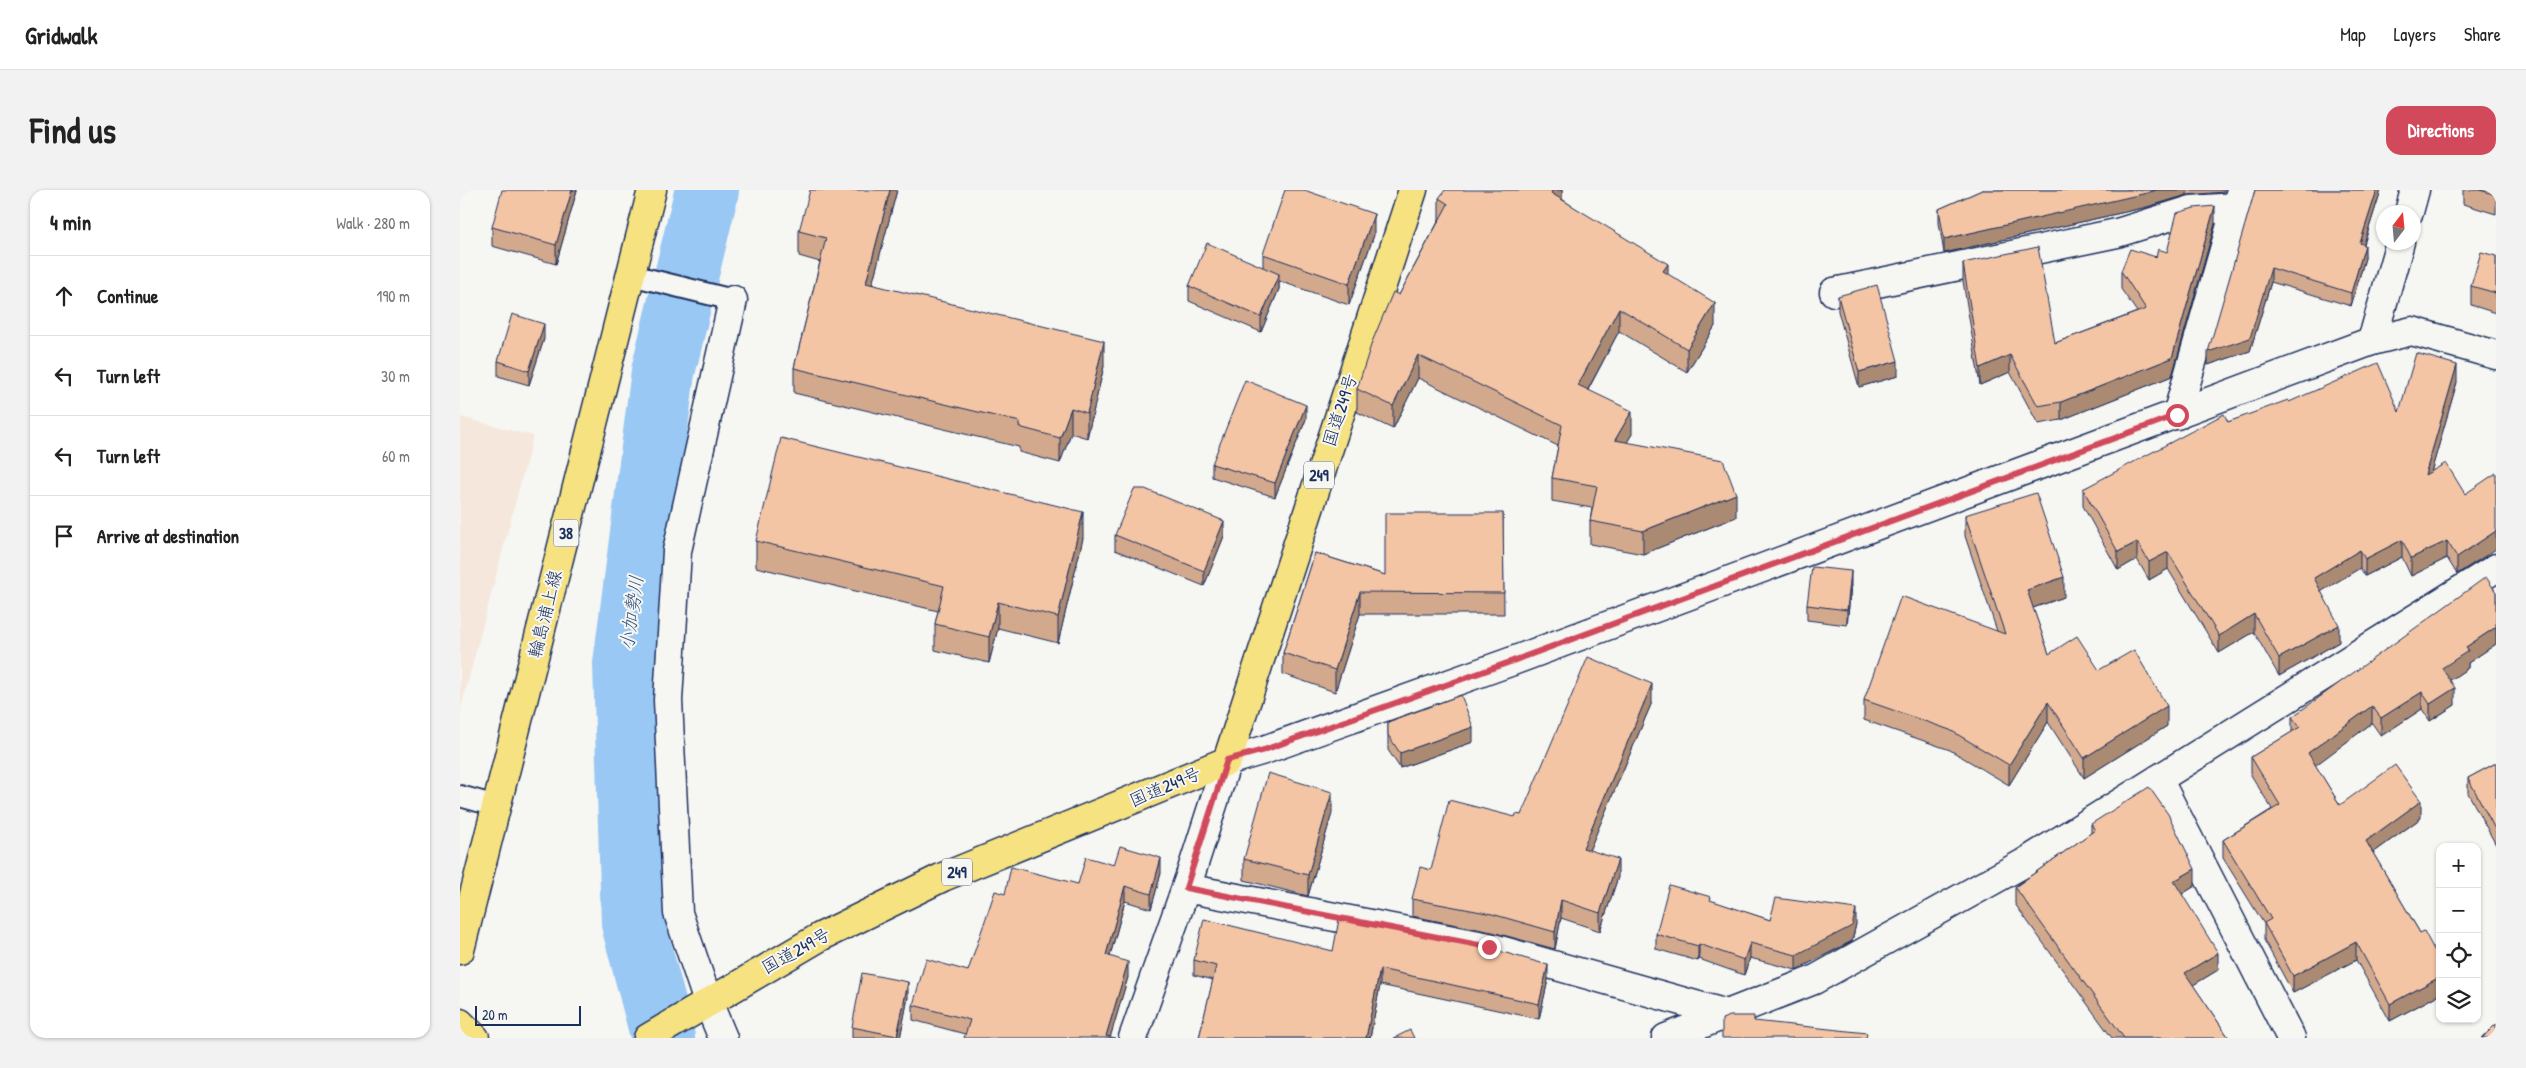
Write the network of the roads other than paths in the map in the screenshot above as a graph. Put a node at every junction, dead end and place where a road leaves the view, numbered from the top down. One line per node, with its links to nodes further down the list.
1 (652, 190): 7 (main road, 輪島浦上線 / 38)
2 (1413, 190): 14 (main road, 国道249号 / 249)
3 (2415, 190): 5 (street)
4 (2238, 198): 8 (street); 12 (street)
5 (2410, 205)
6 (2398, 250): 10 (street)
7 (631, 275): 9 (lane); 17 (main road, 輪島浦上線 / 38)
8 (1834, 292)
9 (733, 300): 20 (street)
10 (2372, 341): 11 (street); 12 (street)
11 (2496, 355)
12 (2177, 415): 14 (street)
13 (2496, 568): 15 (street)
14 (1227, 760): 18 (street); 20 (main road, 国道249号 / 249)
15 (2158, 779): 21 (street); 28 (street)
16 (460, 796): 17 (lane)
17 (496, 806): 19 (main road, 輪島浦上線 / 38)
18 (1186, 888): 21 (street); 26 (street)
19 (460, 950)
20 (703, 1004): 24 (main road, 国道249号 / 249); 25 (street)
21 (1727, 1014): 27 (street)
22 (460, 1023): 23 (main road)
23 (475, 1038)
24 (648, 1038)
25 (723, 1038)
26 (1133, 1038)
27 (1666, 1038)
28 (2292, 1038)

